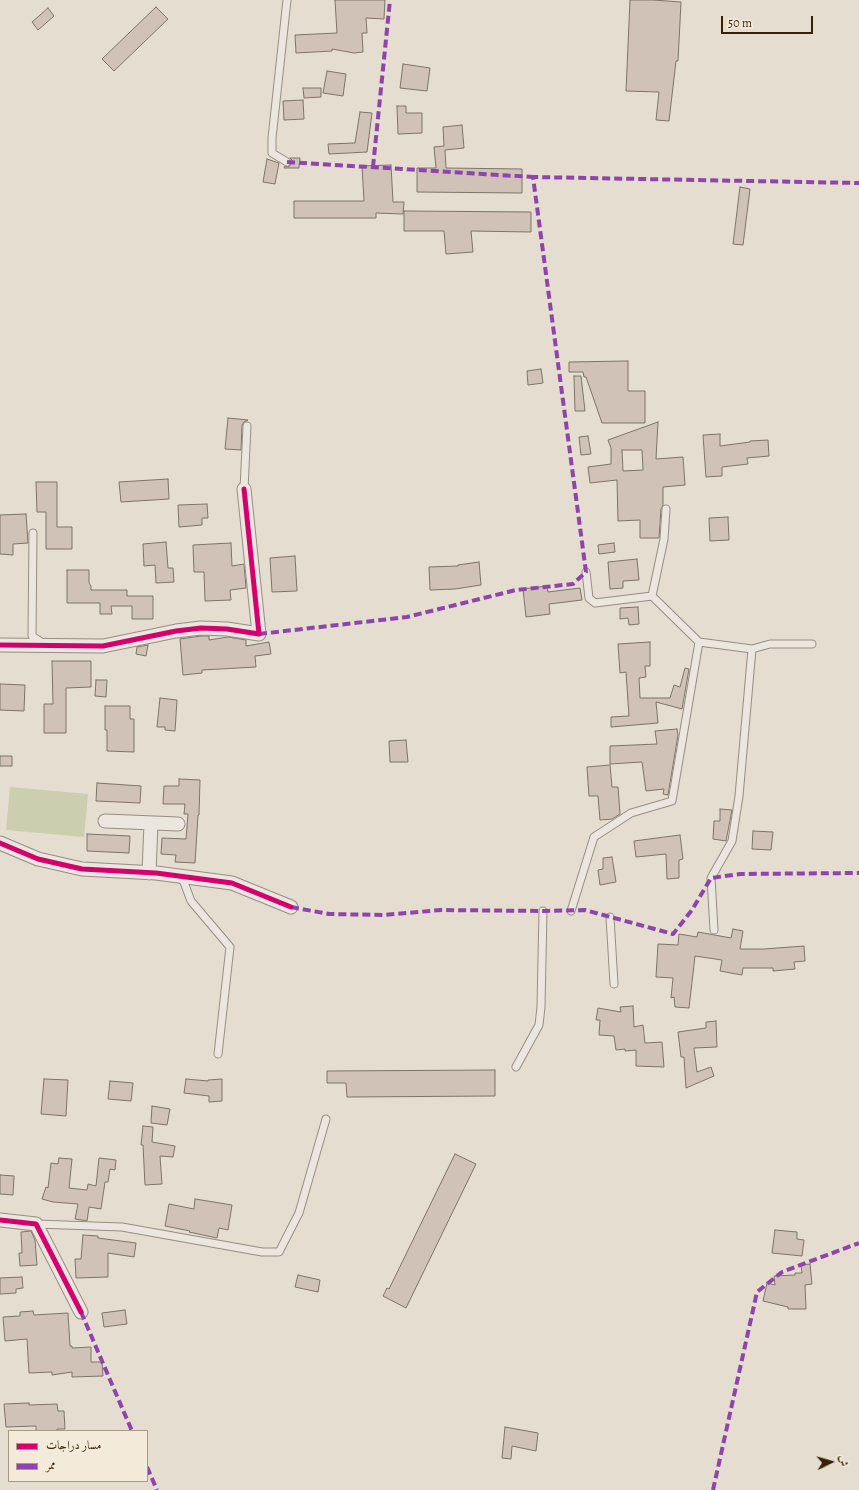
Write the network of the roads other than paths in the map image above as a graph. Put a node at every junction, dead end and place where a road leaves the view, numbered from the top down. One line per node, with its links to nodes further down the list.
1 (287, 0): 2 (lane)
2 (287, 162)
3 (248, 426): 4 (lane)
4 (244, 489): 12 (street)
5 (666, 509): 8 (lane)
6 (33, 533): 12 (lane)
7 (586, 572): 8 (lane)
8 (652, 596): 9 (lane)
9 (699, 642): 13 (lane); 22 (lane)
10 (812, 644): 13 (lane)
11 (0, 645): 12 (street)
12 (46, 645)
13 (752, 649): 24 (lane)
14 (105, 821): 15 (street)
15 (151, 823): 16 (street); 18 (street)
16 (178, 824)
17 (0, 843): 18 (street)
18 (149, 873): 19 (street)
19 (182, 877): 20 (street); 26 (lane)
20 (291, 907)
21 (543, 911): 27 (lane)
22 (571, 911)
23 (610, 917): 25 (lane)
24 (714, 930)
25 (614, 984)
26 (218, 1054)
27 (516, 1067)
28 (326, 1119): 30 (lane)
29 (0, 1220): 30 (street)
30 (36, 1224): 31 (street)
31 (81, 1312)

